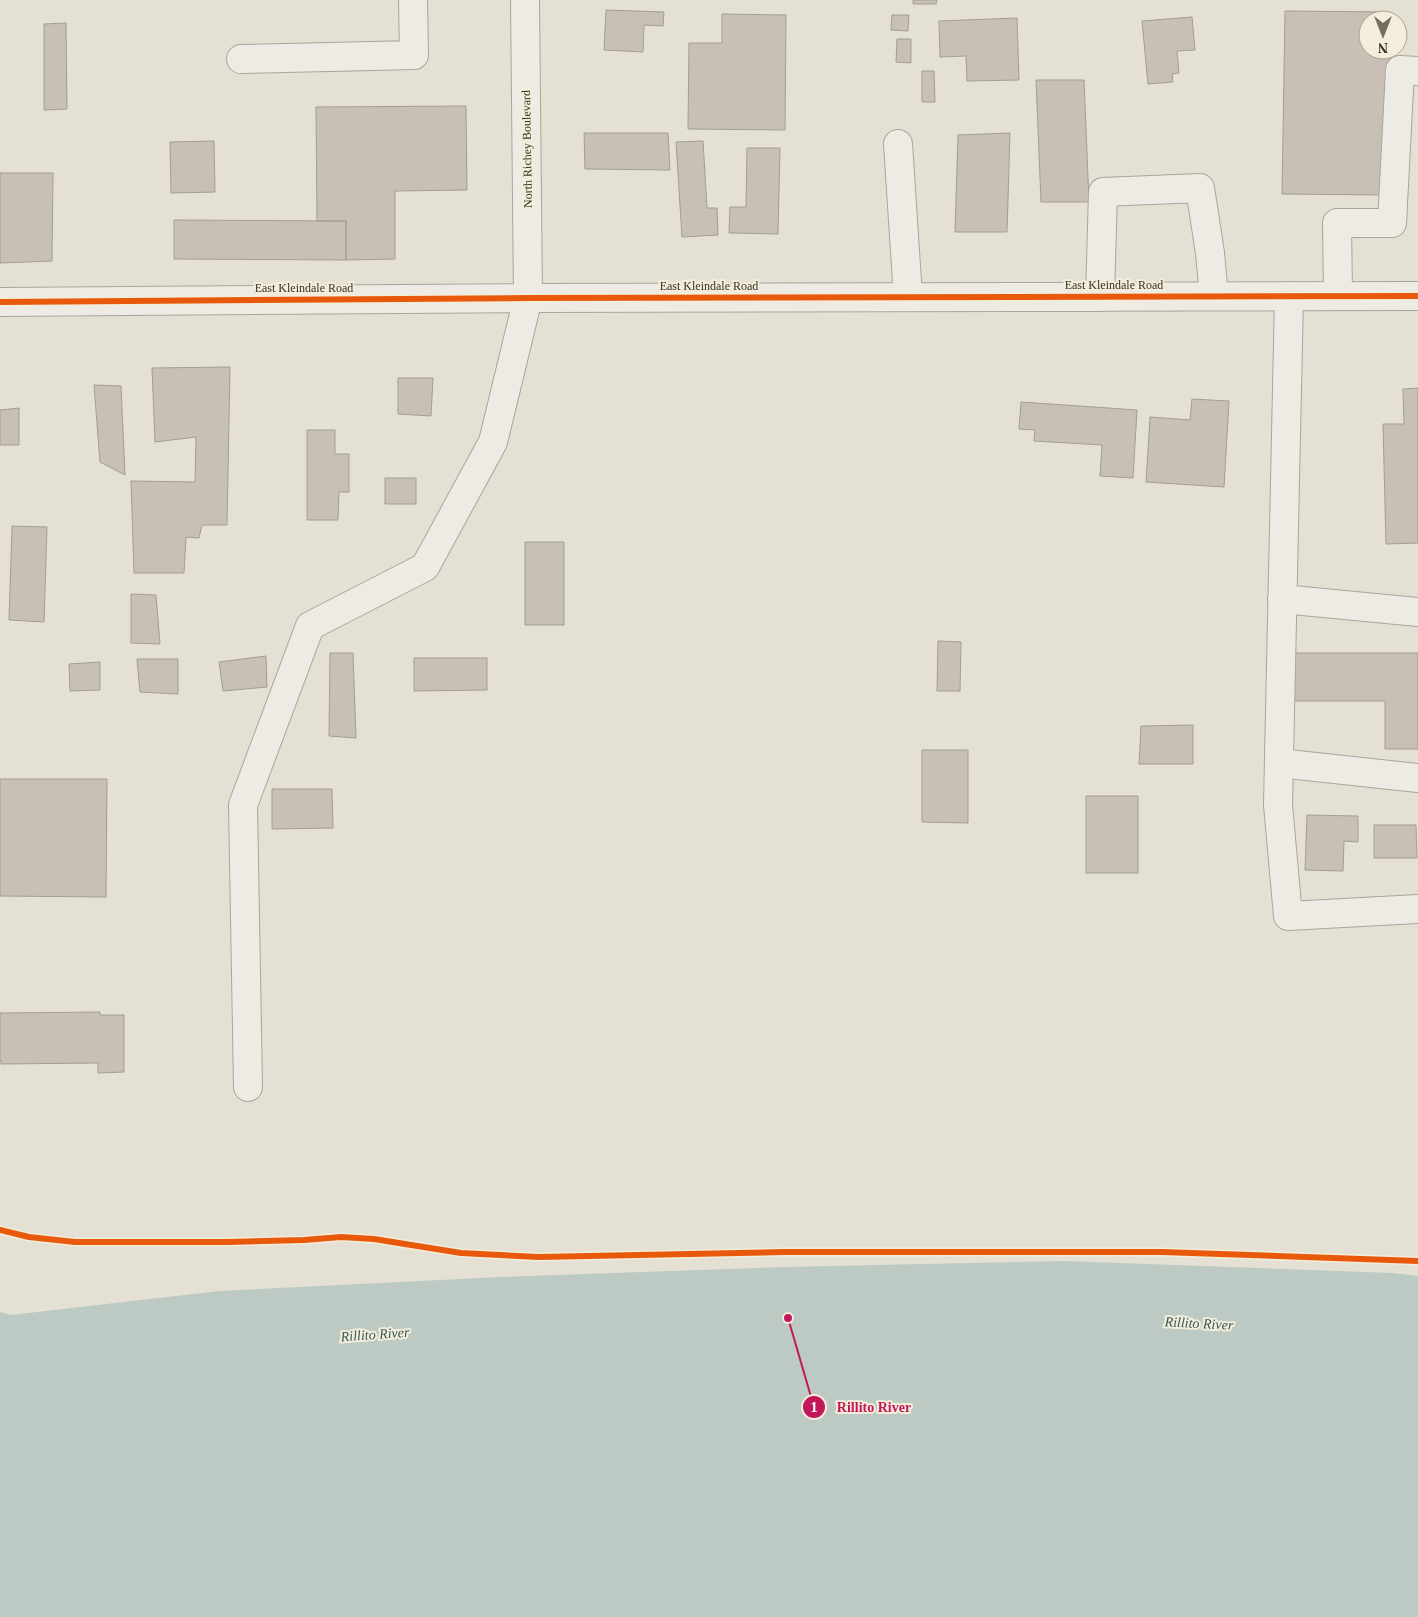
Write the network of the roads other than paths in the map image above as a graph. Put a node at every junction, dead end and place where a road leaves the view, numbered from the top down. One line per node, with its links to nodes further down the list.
1 (413, 0): 3 (street)
2 (525, 0): 12 (street, North Richey Boulevard)
3 (241, 58)
4 (1418, 70): 9 (street)
5 (898, 144): 11 (street)
6 (1100, 296): 7 (street, East Kleindale Road); 7 (street); 11 (street, East Kleindale Road)
7 (1214, 296): 8 (street, East Kleindale Road)
8 (1289, 296): 9 (street, East Kleindale Road); 14 (street)
9 (1338, 296): 10 (street, East Kleindale Road)
10 (1418, 296)
11 (908, 297): 12 (street, East Kleindale Road)
12 (528, 298): 13 (street, East Kleindale Road); 19 (street, North Richey Boulevard)
13 (0, 302)
14 (1282, 600): 15 (street); 16 (street)
15 (1418, 612)
16 (1279, 763): 17 (street); 18 (street)
17 (1418, 778)
18 (1418, 908)
19 (248, 1087)

